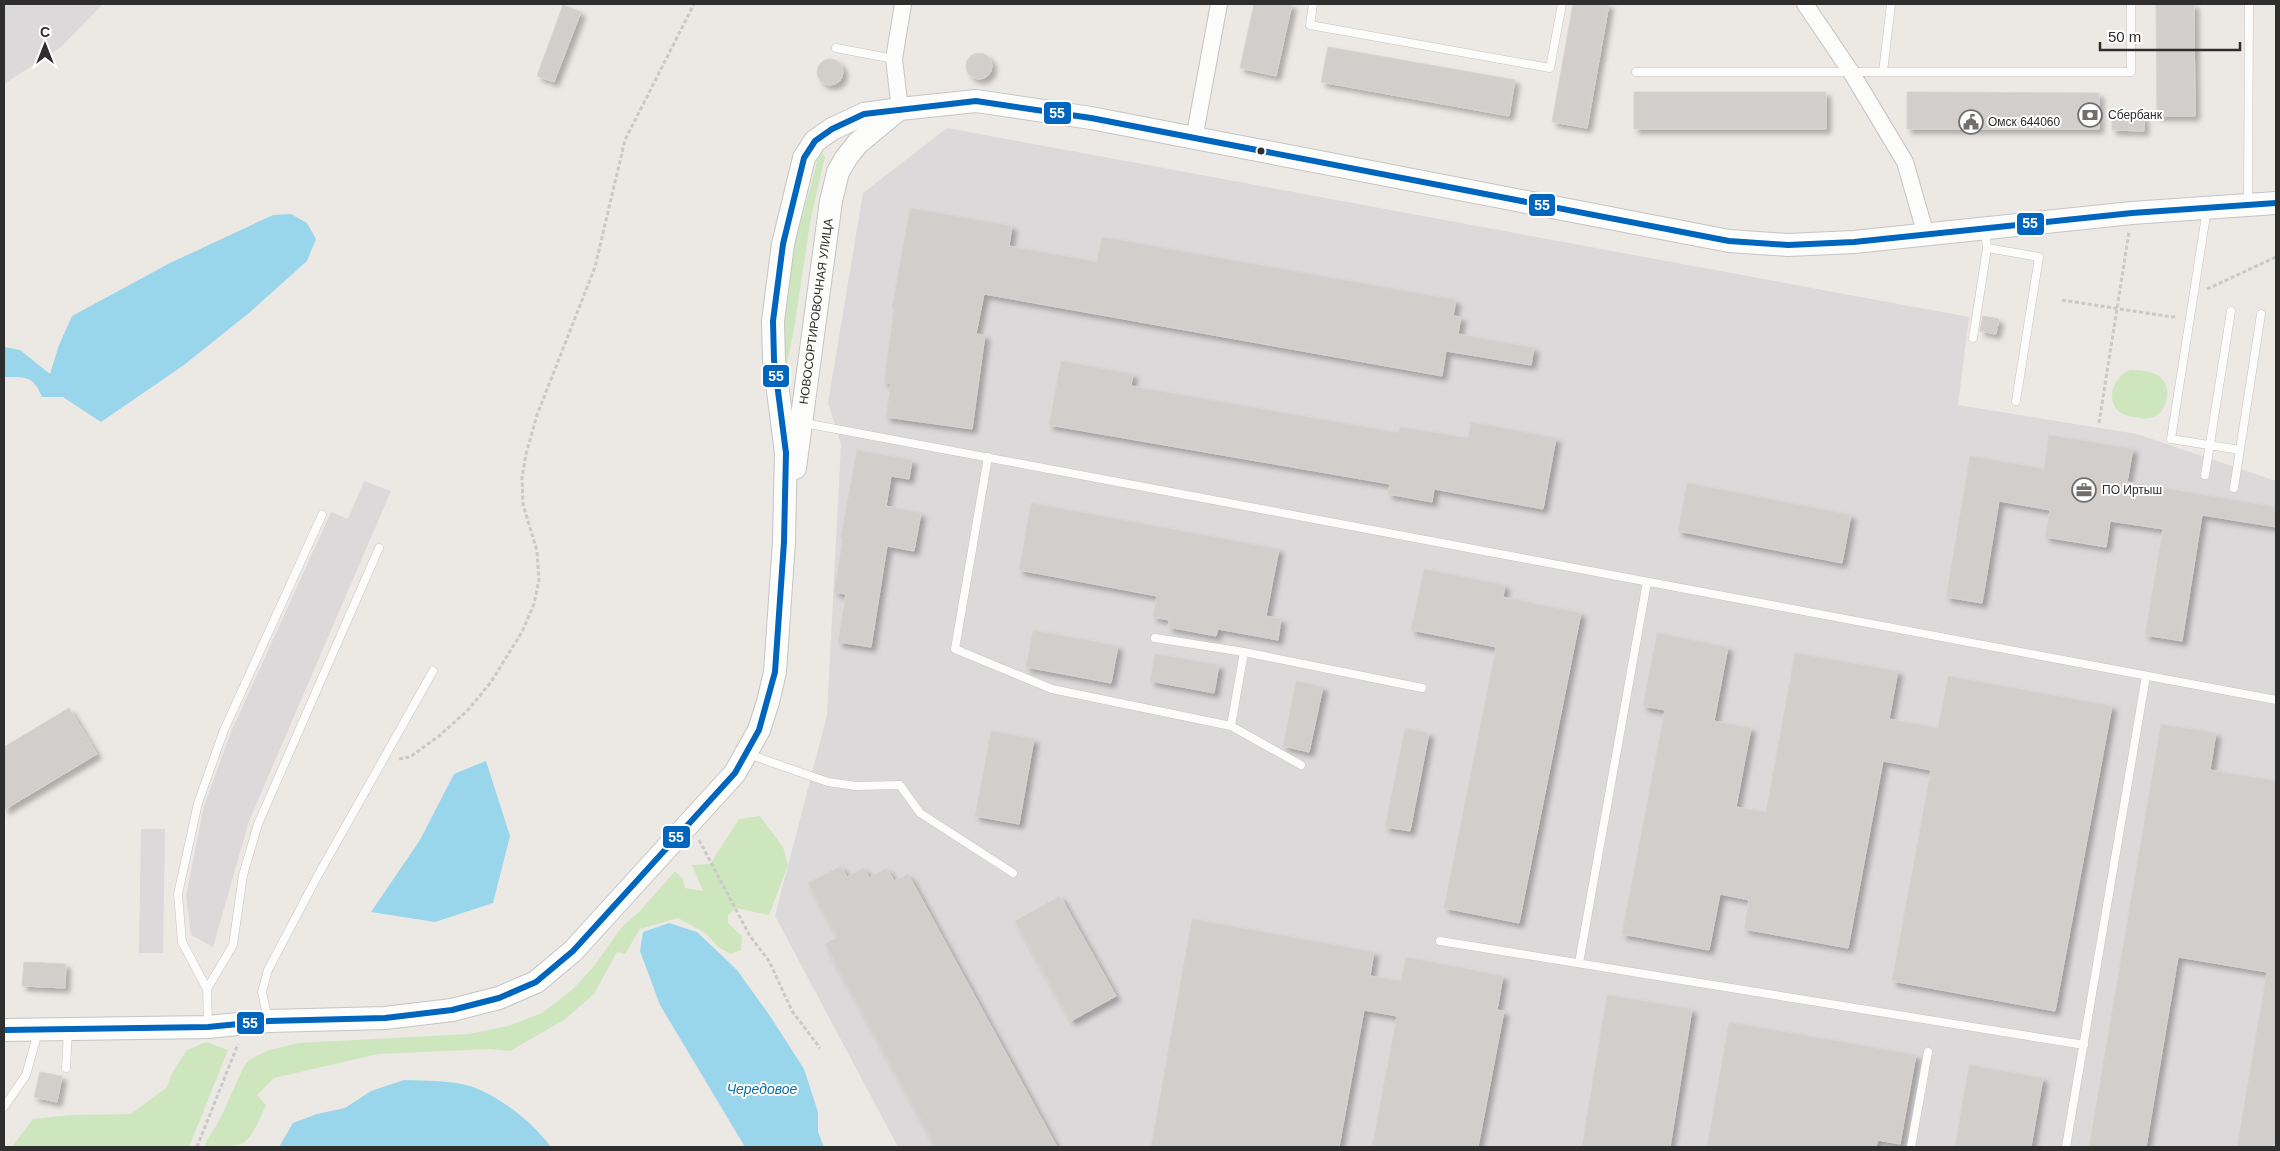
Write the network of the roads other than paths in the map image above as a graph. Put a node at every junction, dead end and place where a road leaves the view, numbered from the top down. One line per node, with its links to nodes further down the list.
1 (902, 4): 10 (street)
2 (1219, 4): 15 (street)
3 (1313, 4): 4 (lane)
4 (1562, 4)
5 (1805, 4): 12 (street)
6 (1891, 4): 13 (lane)
7 (2131, 4): 13 (lane)
8 (2249, 4): 17 (lane)
9 (836, 48): 10 (lane)
10 (894, 59): 14 (street)
11 (1636, 72): 12 (lane)
12 (1851, 72): 13 (lane); 19 (street)
13 (1883, 72)
14 (900, 108): 15 (main road); 25 (main road, НОВОСОРТИРОВОЧНАЯ УЛИЦА); 32 (main road, НОВОСОРТИРОВОЧНАЯ УЛИЦА)
15 (1194, 139): 19 (main road)
16 (2276, 203): 17 (main road)
17 (2248, 205): 18 (main road)
18 (2208, 208): 20 (main road); 26 (lane)
19 (1926, 234): 20 (main road)
20 (1986, 238): 23 (lane); 24 (lane)
21 (2231, 312): 26 (lane)
22 (2261, 314): 27 (lane)
23 (1973, 338)
24 (2016, 401)
25 (802, 422): 28 (lane); 32 (main road, НОВОСОРТИРОВОЧНАЯ УЛИЦА)
26 (2210, 445): 27 (lane); 29 (lane)
27 (2240, 450): 30 (lane)
28 (988, 457): 34 (lane); 41 (lane)
29 (2205, 475)
30 (2234, 488)
31 (322, 515): 47 (lane)
32 (784, 542): 42 (main road, НОВОСОРТИРОВОЧНАЯ УЛИЦА)
33 (379, 548): 47 (lane)
34 (1647, 582): 38 (lane); 46 (lane)
35 (1155, 638): 36 (lane)
36 (1244, 652): 39 (lane); 41 (lane)
37 (434, 671): 48 (lane)
38 (2146, 676): 40 (lane); 53 (lane)
39 (1422, 688)
40 (2276, 700)
41 (1231, 726): 43 (lane)
42 (746, 754): 44 (lane); 48 (main road, НОВОСОРТИРОВОЧНАЯ УЛИЦА)
43 (1301, 765)
44 (1013, 873)
45 (1440, 941): 46 (lane)
46 (1579, 963): 53 (lane)
47 (207, 989): 49 (lane)
48 (269, 1021): 49 (main road, НОВОСОРТИРОВОЧНАЯ УЛИЦА)
49 (208, 1027): 50 (main road, НОВОСОРТИРОВОЧНАЯ УЛИЦА)
50 (68, 1029): 52 (main road, НОВОСОРТИРОВОЧНАЯ УЛИЦА); 55 (lane)
51 (4, 1030): 52 (main road, НОВОСОРТИРОВОЧНАЯ УЛИЦА)
52 (39, 1030): 56 (lane)
53 (2084, 1045): 58 (lane)
54 (1928, 1052): 57 (lane)
55 (66, 1068)
56 (4, 1107)
57 (1911, 1147)
58 (2066, 1147)

